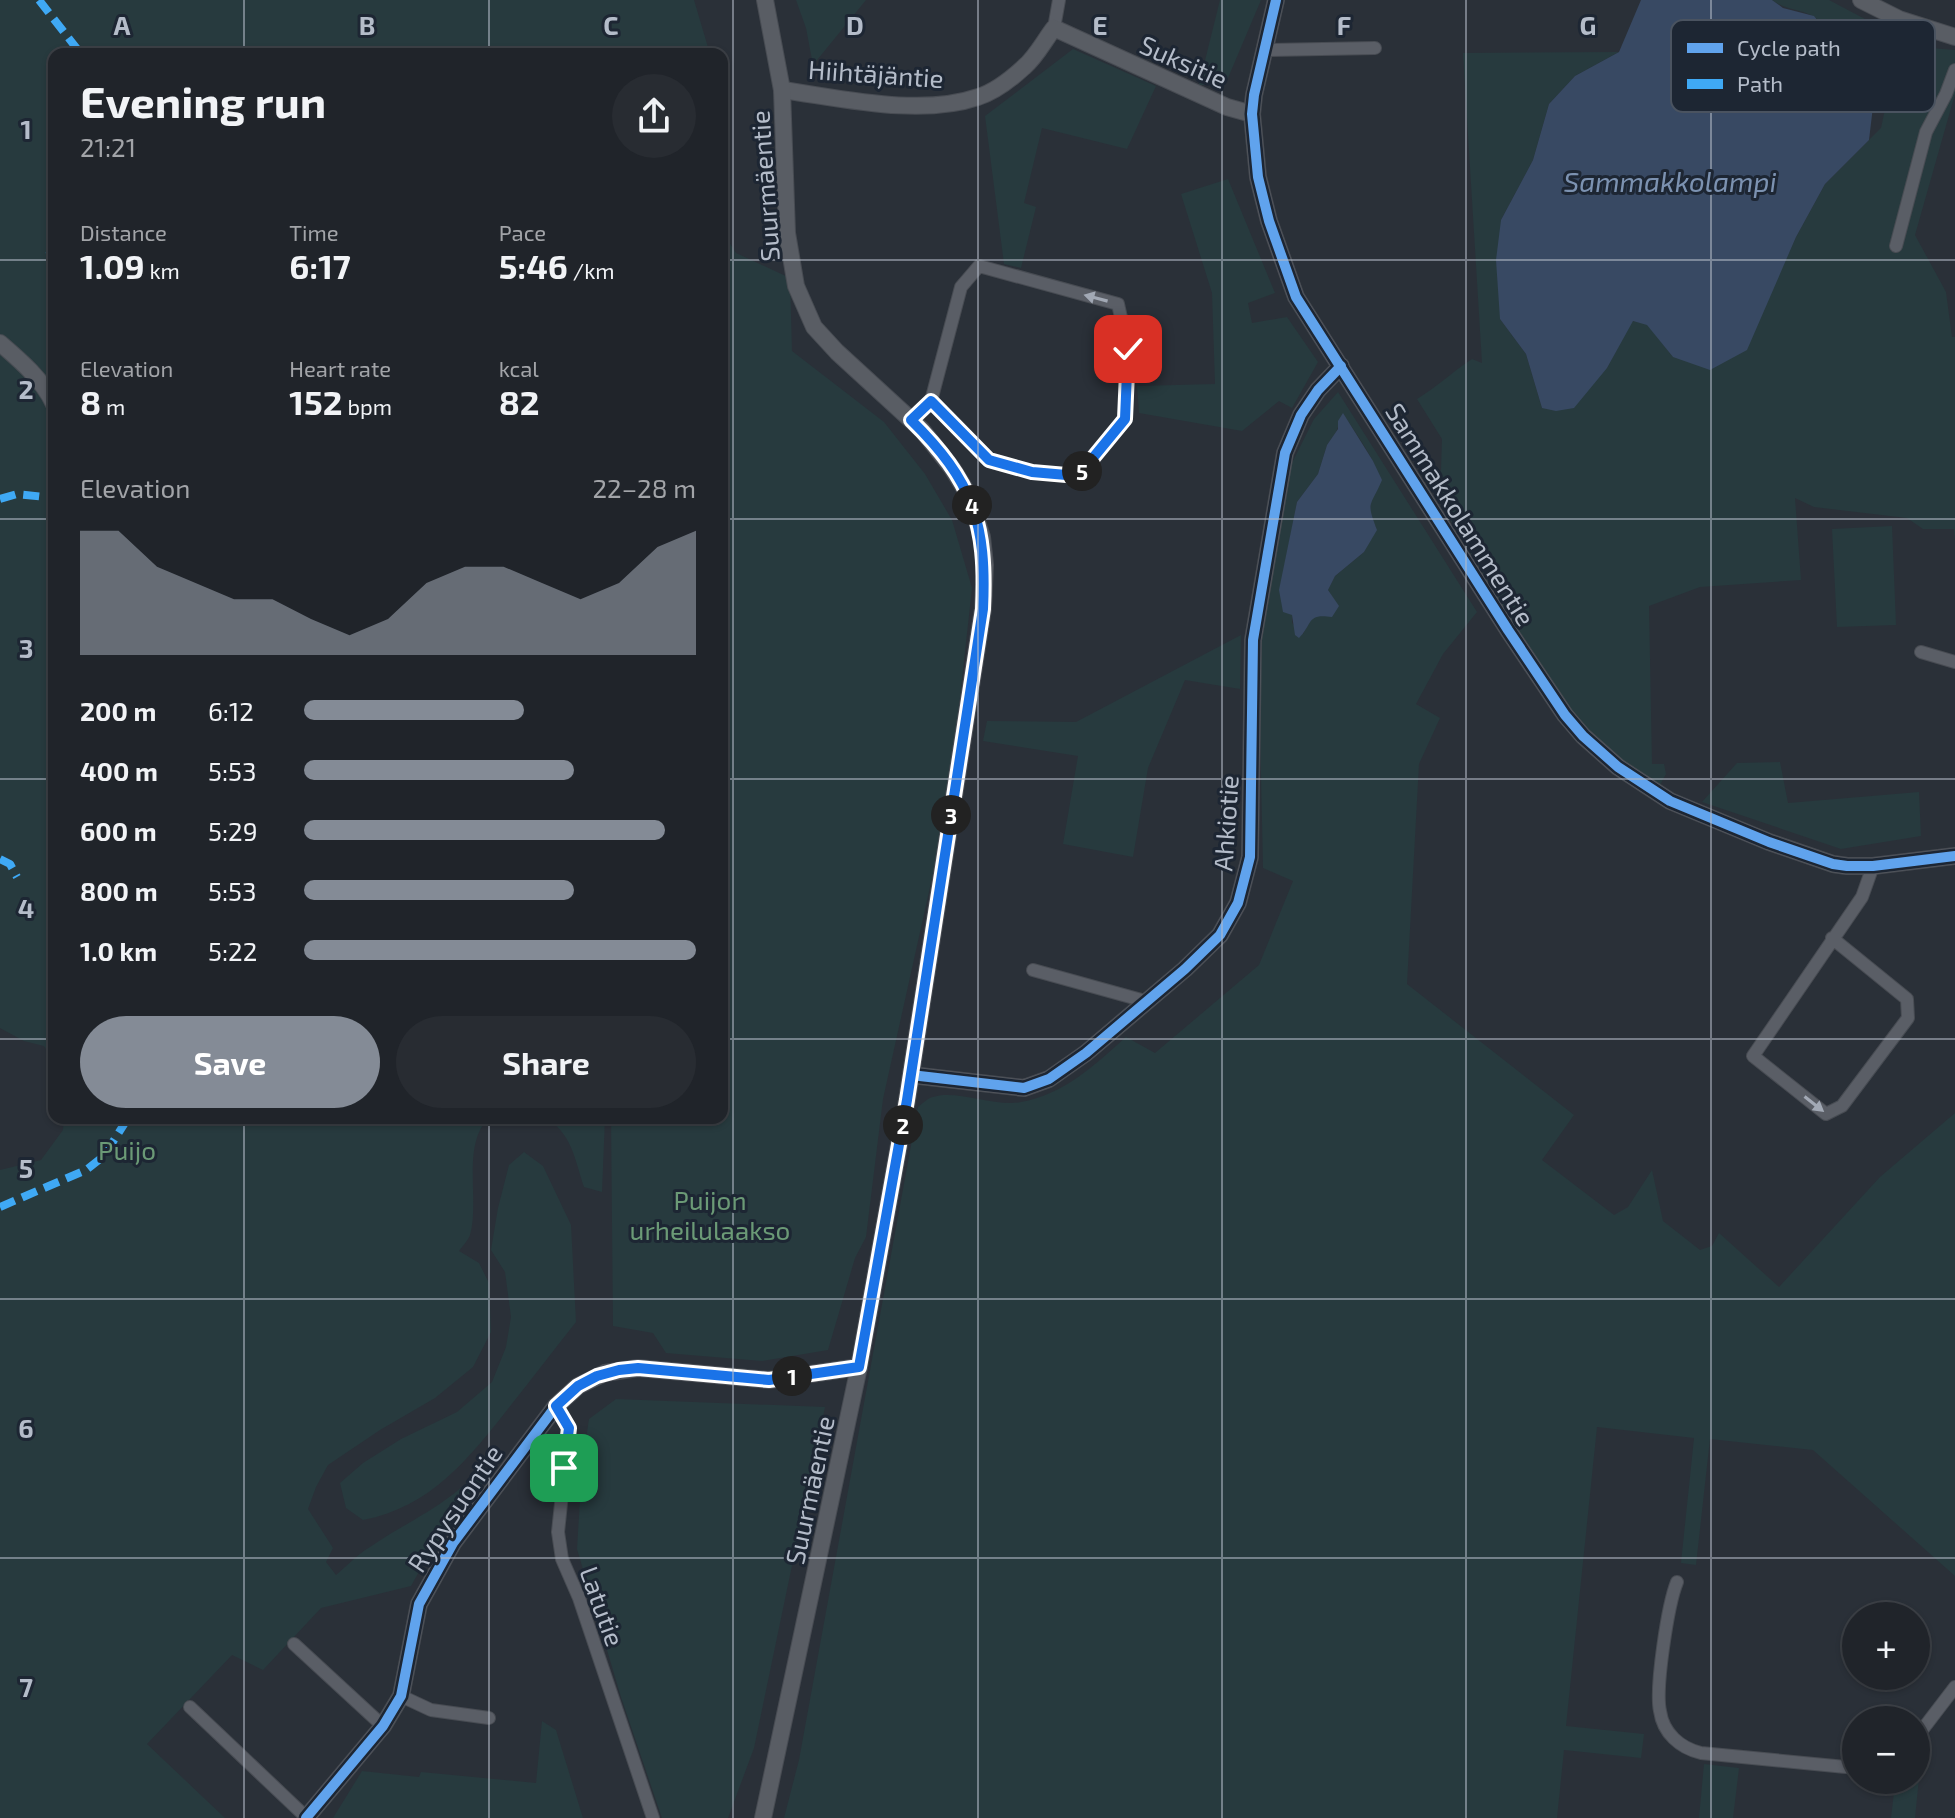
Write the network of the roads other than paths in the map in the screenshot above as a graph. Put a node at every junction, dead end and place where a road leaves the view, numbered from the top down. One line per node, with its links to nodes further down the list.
1 (765, 0): 12 (street, Suurmäentie)
2 (1059, 0): 6 (street, Hiihtäjäntie)
3 (1276, 0): 10 (street, Sammakkolammentie)
4 (1861, 0): 5 (street)
5 (1902, 20)
6 (1054, 28): 12 (street, Hiihtäjäntie); 13 (street, Suksitie)
7 (1935, 31): 8 (street)
8 (1955, 37)
9 (1375, 48): 10 (street)
10 (1264, 50): 13 (street, Sammakkolammentie)
11 (1955, 70): 14 (street)
12 (782, 90): 19 (street, Suurmäentie)
13 (1252, 114): 16 (street, Sammakkolammentie)
14 (1896, 246)
15 (0, 343): 17 (street)
16 (1341, 366): 23 (street, Sammakkolammentie); 26 (street, Ahkiotie)
17 (48, 391)
18 (931, 401): 18 (street, one-way to 18); 19 (street)
19 (911, 420): 27 (street, Suurmäentie)
20 (1921, 652): 21 (street)
21 (1955, 662)
22 (1955, 856): 23 (street, Sammakkolammentie)
23 (1873, 866): 24 (street)
24 (1832, 938): 24 (street, one-way to 24)
25 (1033, 970): 26 (street)
26 (1145, 1001): 27 (street, Ahkiotie)
27 (911, 1075): 28 (street, Suurmäentie)
28 (859, 1367): 29 (street, Rypysuontie); 41 (street, Suurmäentie)
29 (556, 1406): 33 (street, Rypysuontie); 40 (street, Latutie)
30 (1677, 1582): 38 (street)
31 (294, 1644): 37 (street)
32 (1955, 1687): 36 (street)
33 (401, 1696): 35 (street); 37 (street, Rypysuontie)
34 (190, 1707): 39 (street)
35 (489, 1718)
36 (1930, 1720)
37 (383, 1726): 39 (street, Rypysuontie)
38 (1842, 1767)
39 (306, 1818)
40 (653, 1818)
41 (763, 1818)

